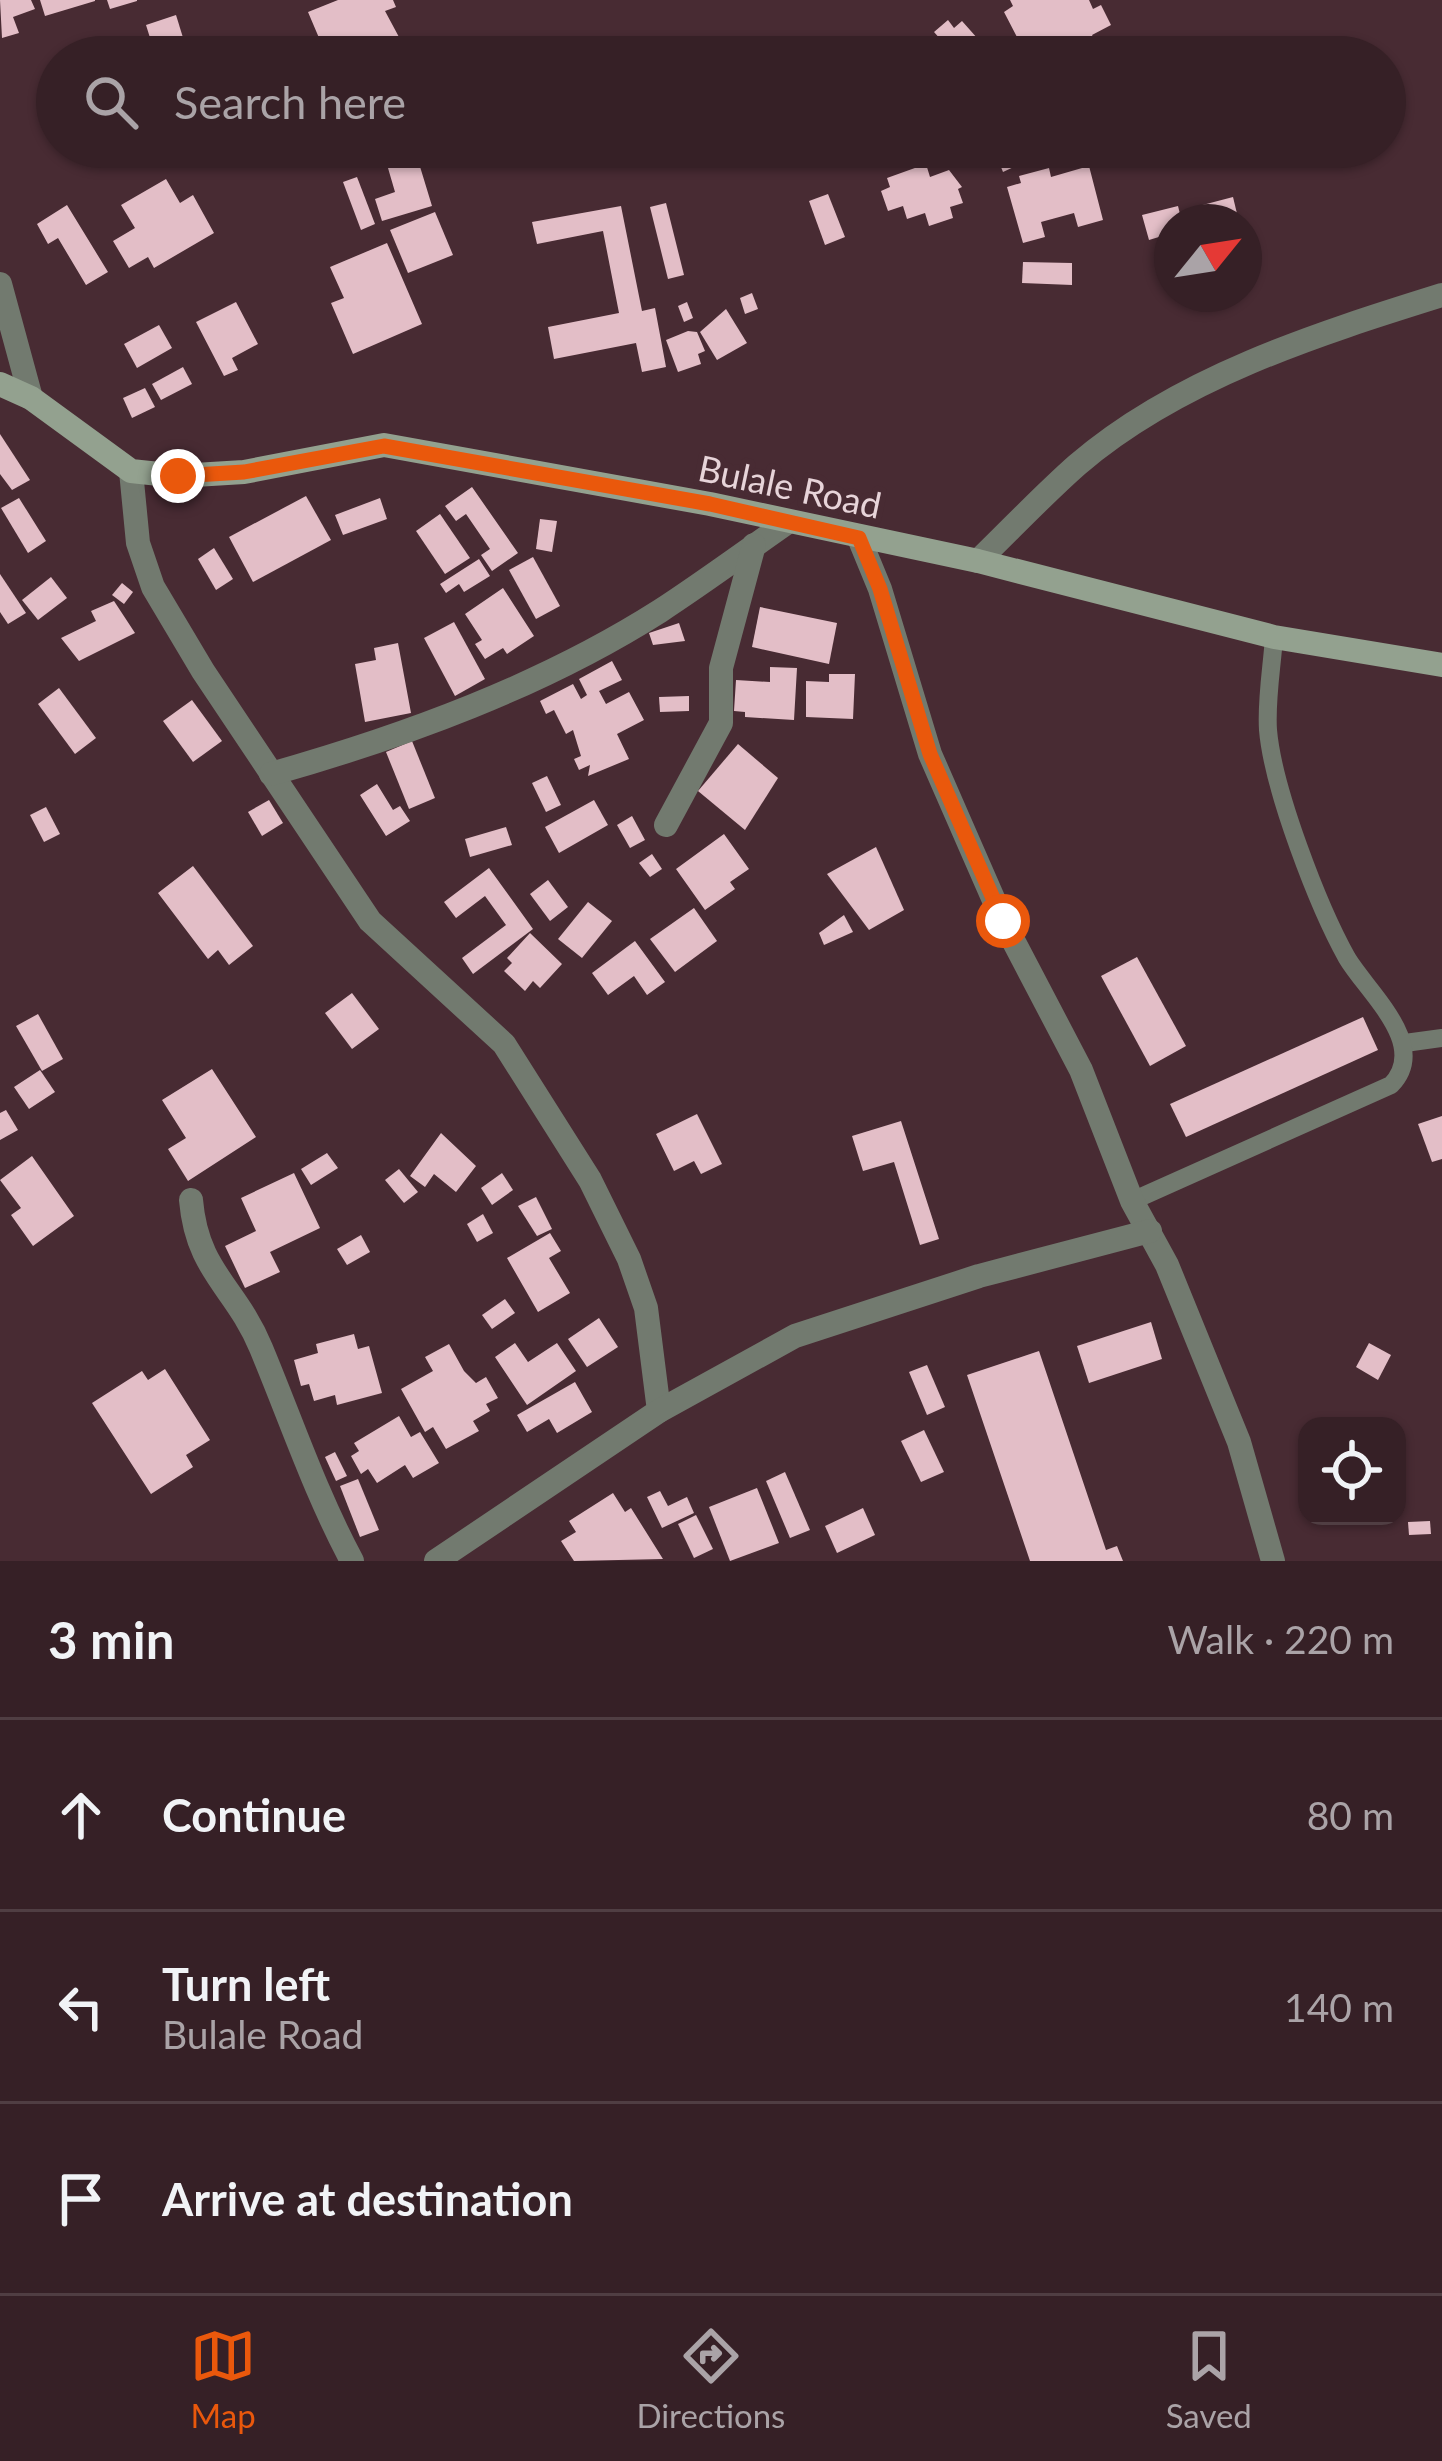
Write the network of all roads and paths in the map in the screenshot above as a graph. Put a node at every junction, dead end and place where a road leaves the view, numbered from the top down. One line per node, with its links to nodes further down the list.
1 (0, 284): 4 (street)
2 (1442, 295): 9 (street)
3 (0, 384): 4 (street)
4 (31, 398): 5 (street)
5 (130, 471): 6 (street, Bulale Road); 12 (street)
6 (788, 522): 7 (street, Bulale Road); 8 (street)
7 (859, 538): 9 (street, Bulale Road); 17 (street)
8 (754, 545): 12 (street); 13 (street)
9 (978, 561): 10 (street, Bulale Road)
10 (1274, 638): 11 (street, Bulale Road); 15 (lane)
11 (1442, 665)
12 (271, 774): 19 (street)
13 (666, 825)
14 (1442, 1038): 15 (lane)
15 (1405, 1042): 17 (lane)
16 (191, 1200): 20 (street)
17 (1132, 1201): 18 (street)
18 (1150, 1231): 19 (street); 22 (street)
19 (659, 1411): 21 (street)
20 (352, 1561)
21 (436, 1561)
22 (1273, 1561)

